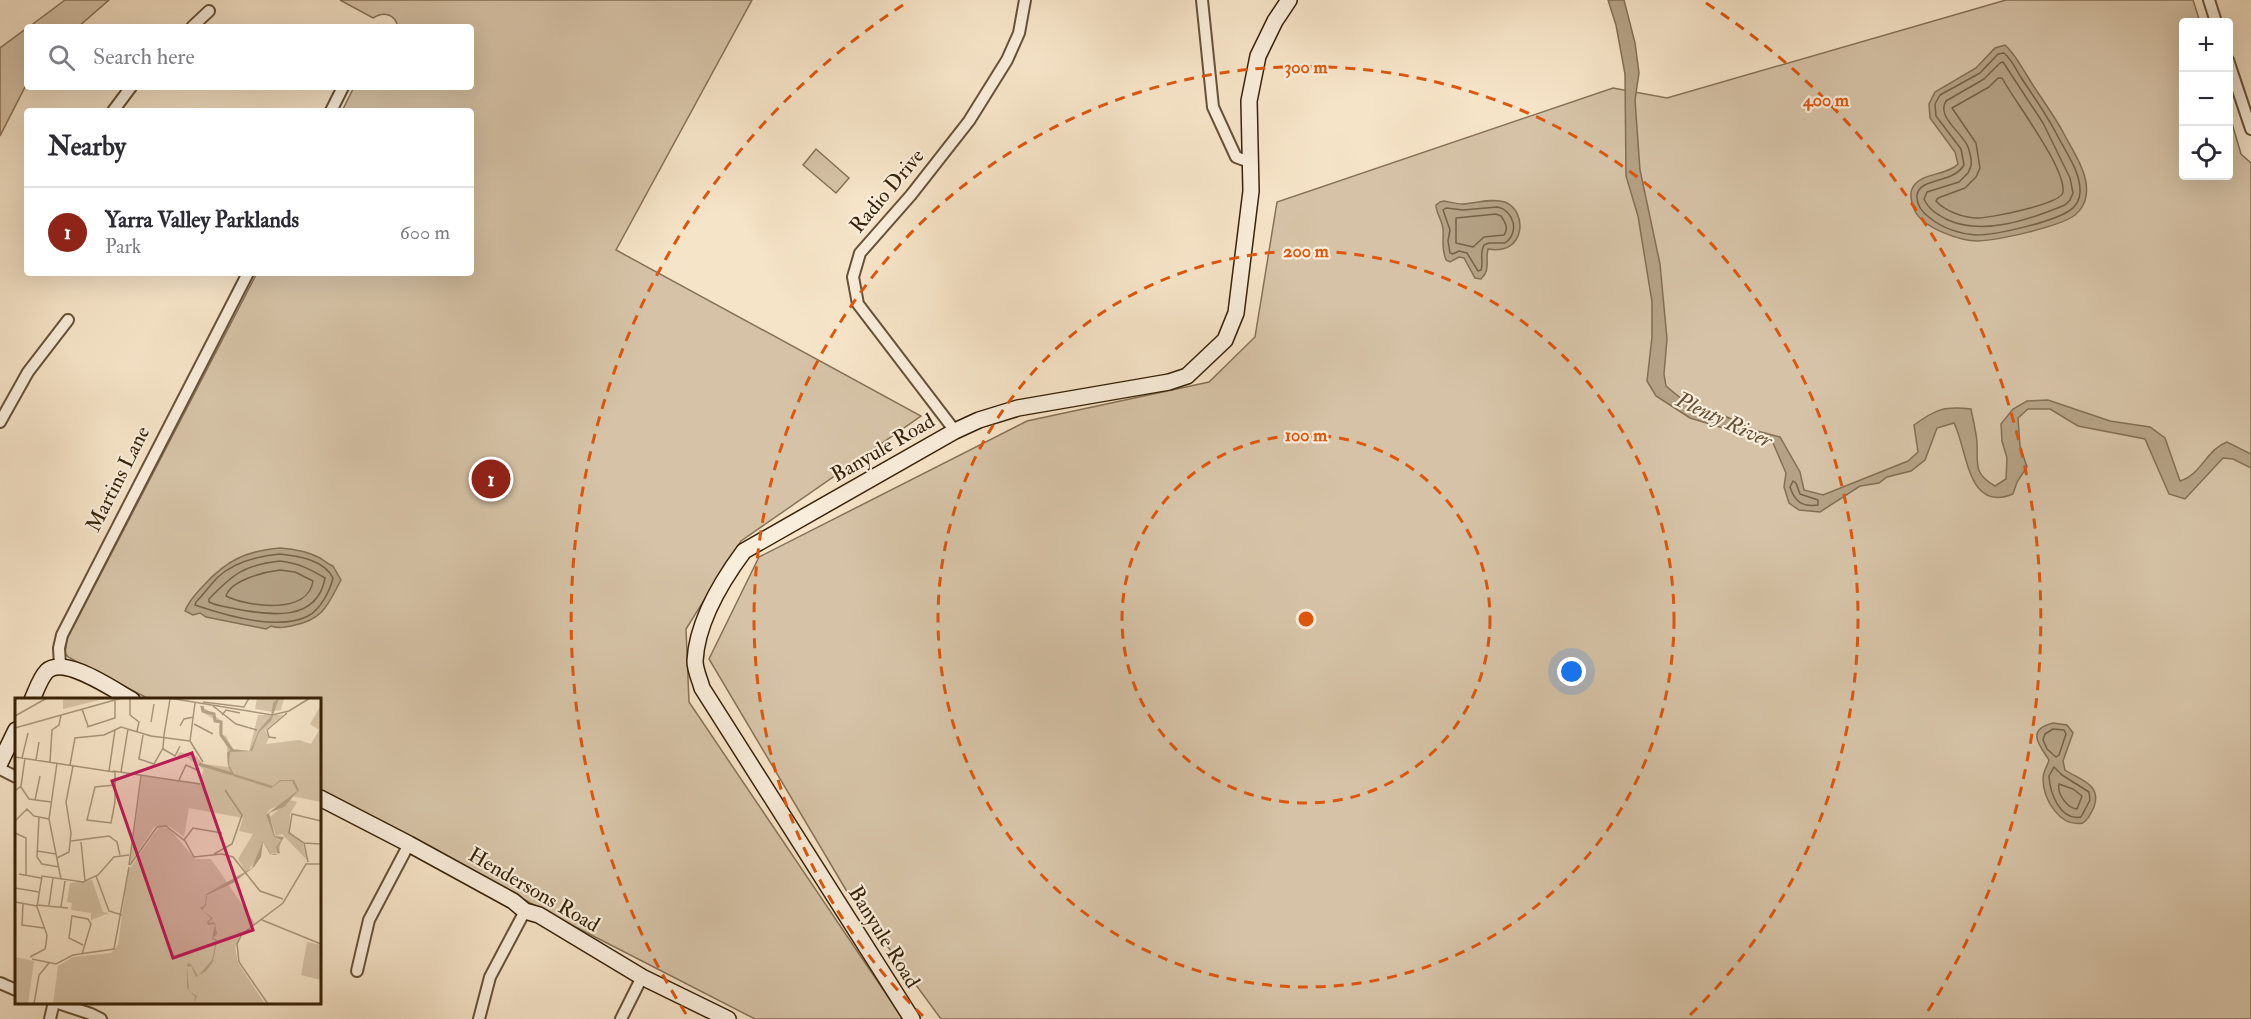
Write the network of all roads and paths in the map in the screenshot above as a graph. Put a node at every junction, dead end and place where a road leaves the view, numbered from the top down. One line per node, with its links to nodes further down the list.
1 (1025, 0): 18 (street, Radio Drive)
2 (1202, 0): 14 (street)
3 (1289, 0): 14 (street, Banyule Road)
4 (2209, 0): 6 (street)
5 (209, 11): 7 (street)
6 (2215, 18)
7 (195, 24)
8 (2233, 72): 13 (street)
9 (128, 90): 11 (street)
10 (342, 90): 12 (street)
11 (114, 108)
12 (332, 108)
13 (2251, 129)
14 (1252, 163): 18 (street, Banyule Road)
15 (246, 276): 19 (street, Martins Lane)
16 (68, 320): 17 (street)
17 (0, 422)
18 (956, 431): 42 (street, Banyule Road)
19 (60, 665): 20 (street); 21 (street)
20 (32, 698)
21 (130, 698)
22 (15, 732): 23 (street)
23 (0, 763)
24 (0, 769): 25 (street)
25 (15, 776)
26 (321, 799): 27 (street, Hendersons Road)
27 (409, 844): 28 (street, Hendersons Road); 29 (street)
28 (525, 911): 30 (street, Hendersons Road); 39 (street)
29 (357, 970)
30 (642, 977): 40 (street); 41 (street, Hendersons Road)
31 (0, 983): 32 (street)
32 (15, 990)
33 (57, 1004): 36 (street)
34 (57, 1004): 37 (street)
35 (60, 1004): 38 (street)
36 (50, 1019)
37 (56, 1019)
38 (101, 1019)
39 (479, 1019)
40 (621, 1019)
41 (728, 1019)
42 (912, 1019)

